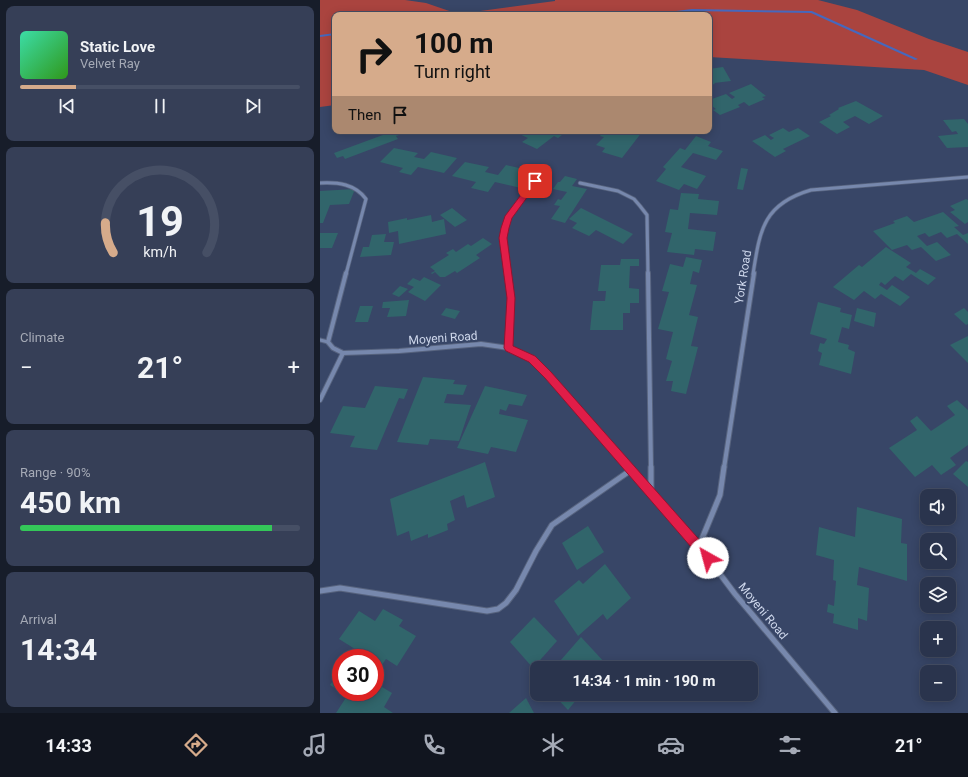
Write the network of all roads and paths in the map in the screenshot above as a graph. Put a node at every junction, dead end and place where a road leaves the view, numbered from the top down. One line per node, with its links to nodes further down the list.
1 (544, 169): 7 (street)
2 (968, 177): 12 (street, York Road)
3 (320, 183): 6 (street)
4 (580, 183): 11 (street)
5 (320, 340): 6 (lane)
6 (328, 342): 8 (street)
7 (509, 348): 8 (street, Moyeni Road); 10 (street, Moyeni Road)
8 (343, 353): 9 (street)
9 (320, 400)
10 (631, 470): 11 (street, Moyeni Road); 13 (street)
11 (651, 492): 12 (street, Moyeni Road)
12 (699, 546): 14 (street, Moyeni Road)
13 (320, 591)
14 (835, 713)

